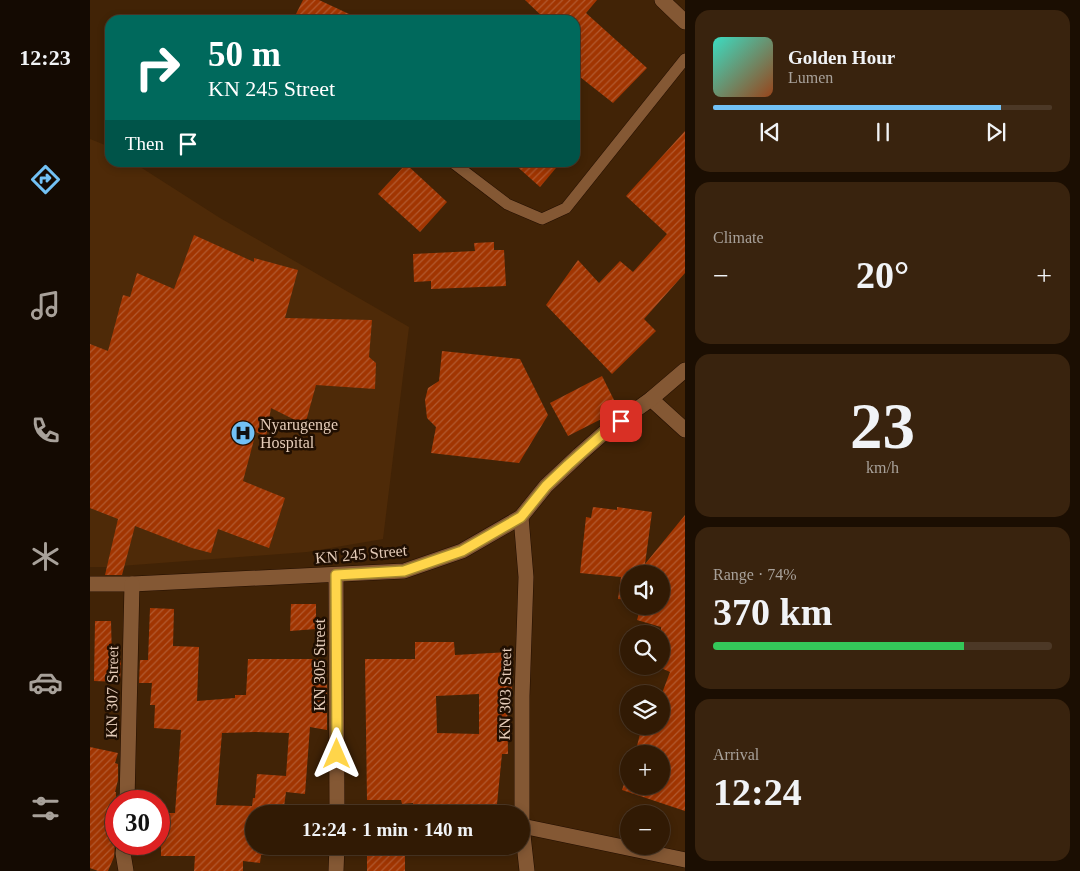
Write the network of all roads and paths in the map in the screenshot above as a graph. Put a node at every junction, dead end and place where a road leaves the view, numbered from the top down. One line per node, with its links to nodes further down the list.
1 (662, 0): 2 (street)
2 (685, 22)
3 (685, 59): 4 (lane)
4 (459, 167)
5 (685, 370): 6 (street, KN 245 Street)
6 (651, 399): 7 (street); 8 (street, KN 245 Street)
7 (685, 430)
8 (521, 517): 9 (street, KN 245 Street); 14 (street, KN 303 Street)
9 (336, 575): 11 (street, KN 245 Street); 13 (street, KN 305 Street)
10 (90, 584): 11 (street, KN 245 Street)
11 (132, 584): 12 (street, KN 307 Street)
12 (127, 790)
13 (337, 805)
14 (522, 805)
15 (530, 828): 19 (street)
16 (123, 855): 20 (street)
17 (337, 855): 21 (street)
18 (525, 855): 22 (street, KN 303 Street)
19 (685, 860)
20 (126, 871)
21 (336, 871)
22 (527, 871)

